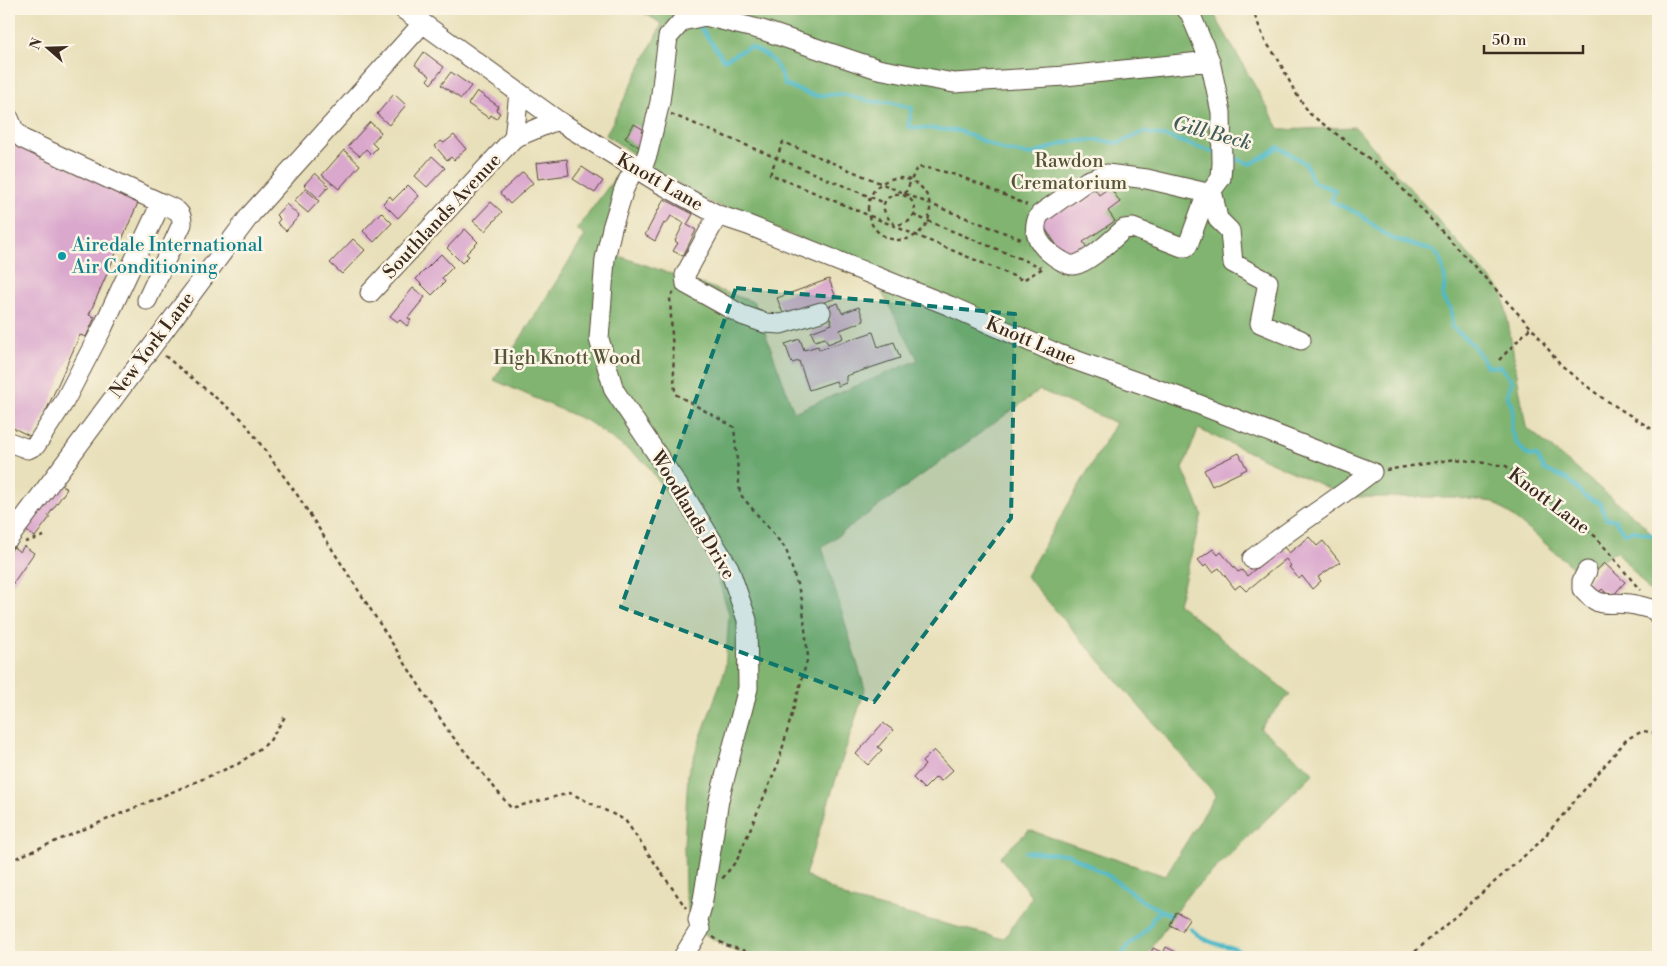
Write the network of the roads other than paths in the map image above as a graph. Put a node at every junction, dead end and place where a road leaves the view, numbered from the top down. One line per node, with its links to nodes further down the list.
1 (403, 9): 3 (street, Knott Lane)
2 (1186, 9): 4 (street)
3 (423, 23): 5 (street, Knott Lane); 18 (street, New York Lane)
4 (1210, 61): 9 (street, Woodlands Drive); 10 (street)
5 (519, 93): 7 (street, Knott Lane); 8 (street, Southlands Avenue)
6 (9, 118): 11 (street)
7 (557, 120): 8 (street, Southlands Avenue); 9 (street, Knott Lane)
8 (514, 138): 13 (street, Southlands Avenue)
9 (637, 170): 12 (street, Knott Lane); 22 (street, Woodlands Drive)
10 (1209, 191): 10 (street); 16 (street)
11 (161, 203): 14 (street); 17 (street)
12 (718, 215): 15 (street); 19 (street, Knott Lane)
13 (370, 293)
14 (147, 300)
15 (821, 312)
16 (1301, 340)
17 (9, 442)
18 (9, 538)
19 (1252, 559)
20 (1587, 571): 21 (street)
21 (1658, 613)
22 (683, 957)

